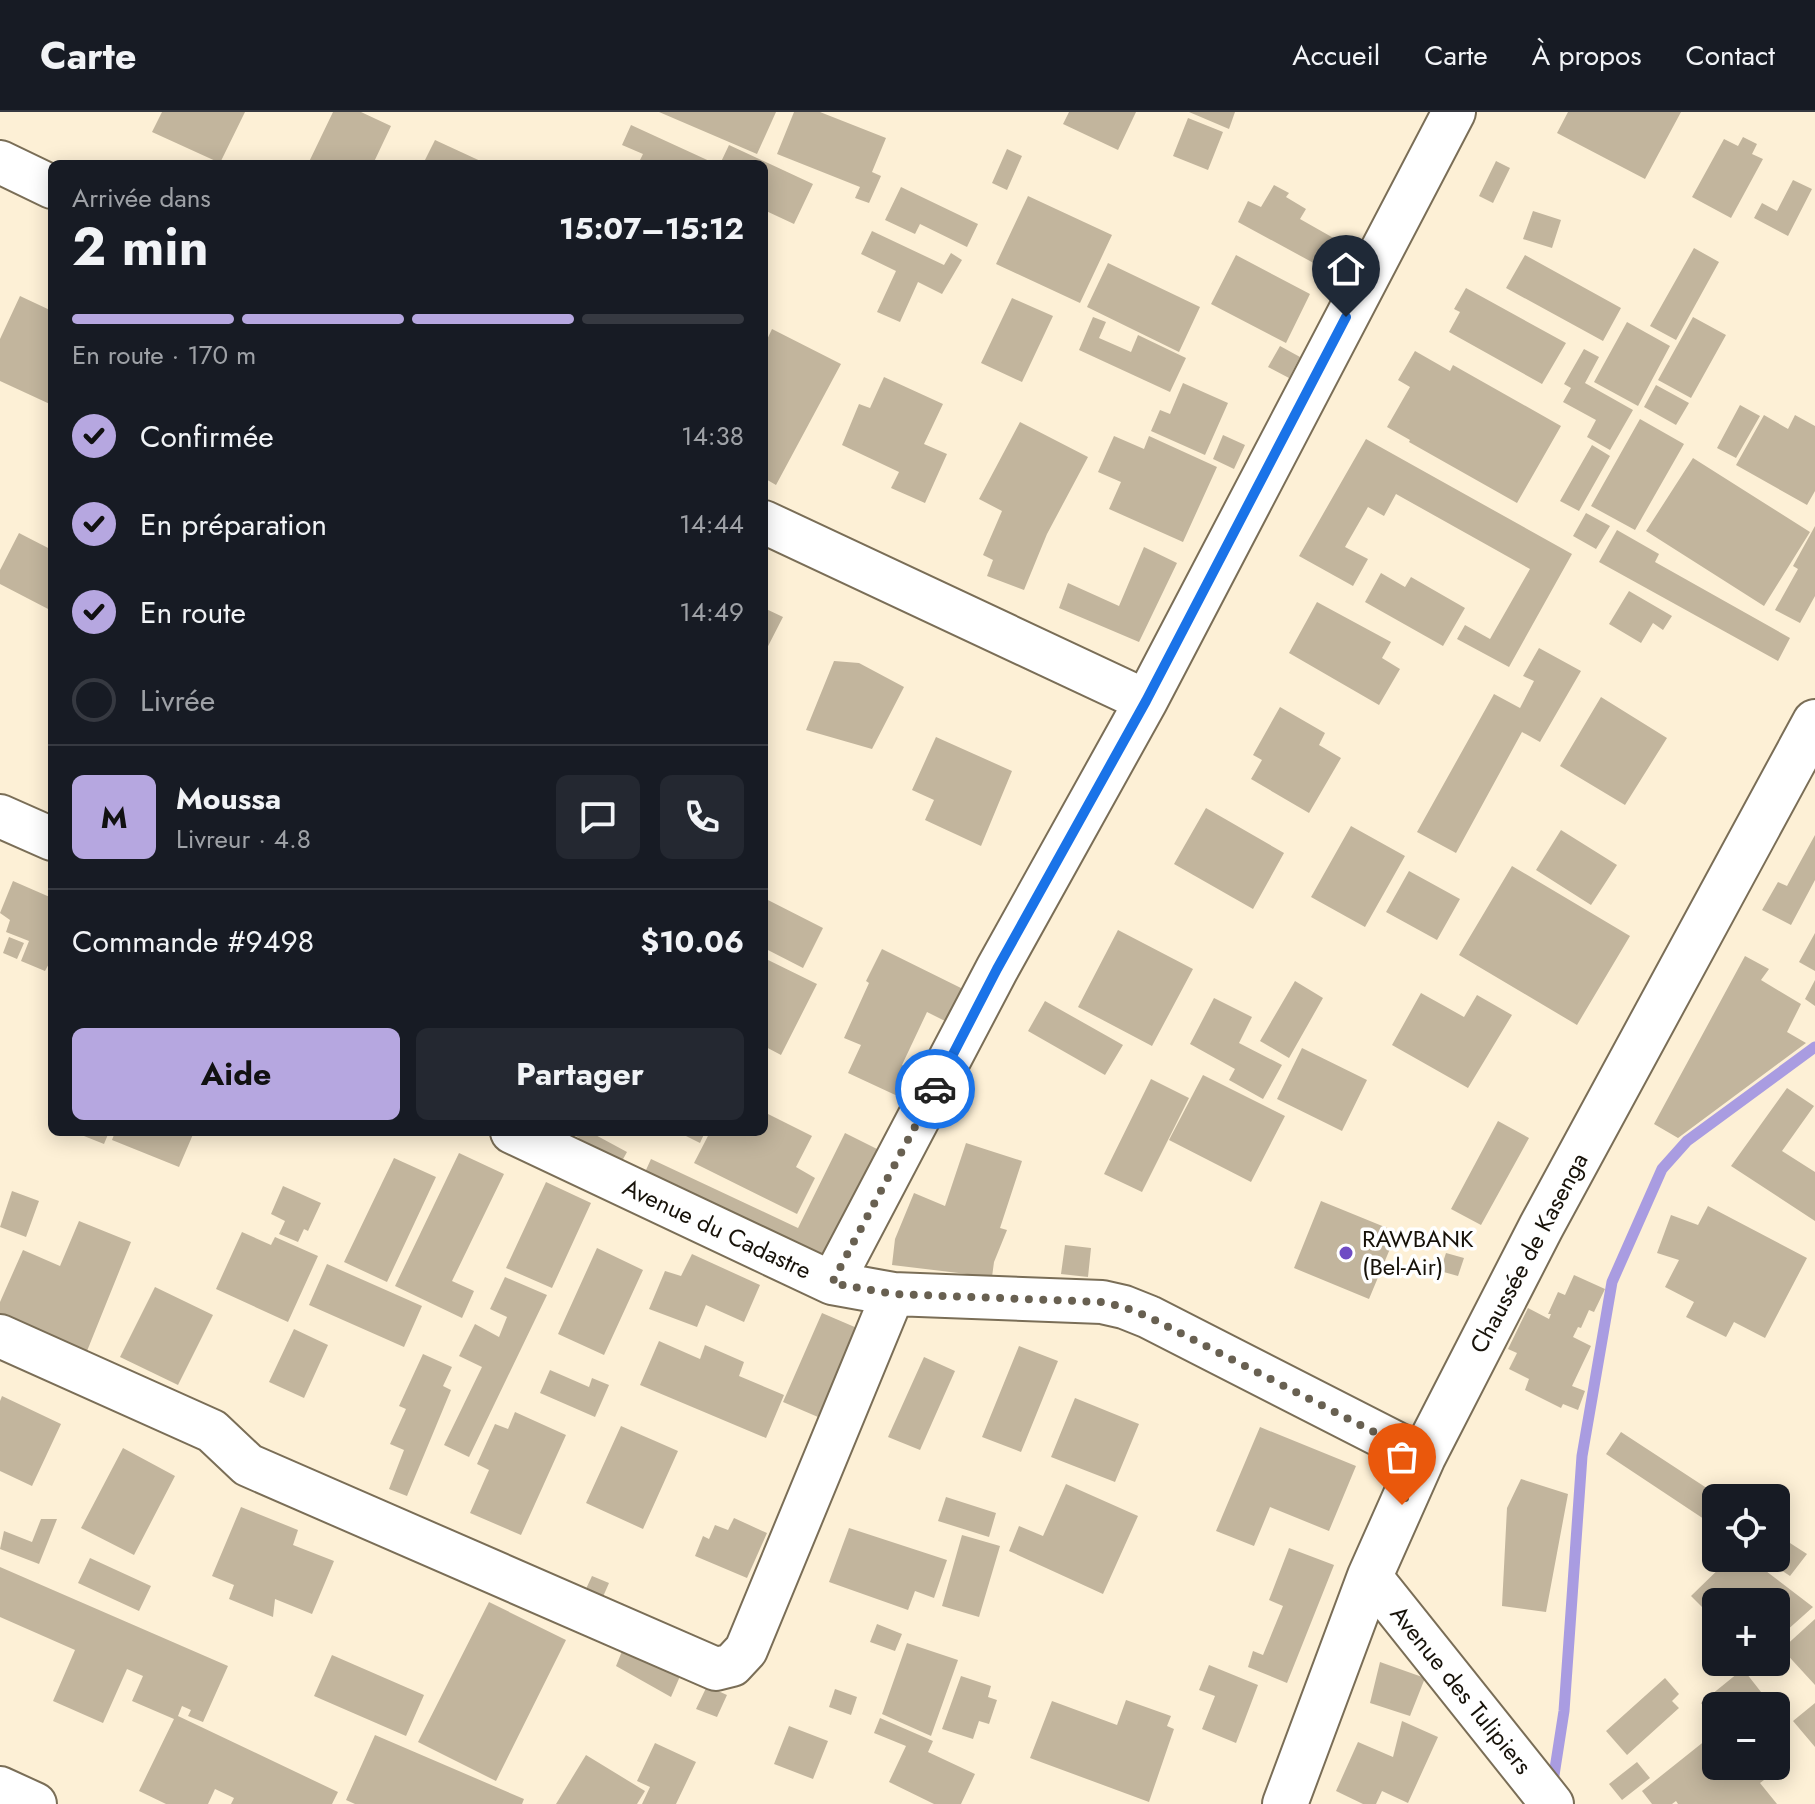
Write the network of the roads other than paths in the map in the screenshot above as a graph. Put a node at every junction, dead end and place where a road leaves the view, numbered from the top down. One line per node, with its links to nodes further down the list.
1 (1439, 116): 5 (street)
2 (0, 162): 3 (street)
3 (48, 185)
4 (768, 524): 5 (street)
5 (1146, 701): 10 (street)
6 (1815, 722): 13 (main road, Chaussée de Kasenga)
7 (0, 816): 8 (street)
8 (48, 837)
9 (520, 1136): 10 (street, Avenue du Cadastre)
10 (832, 1283): 11 (street, Avenue du Cadastre)
11 (893, 1294): 12 (street); 13 (street, Avenue du Cadastre)
12 (0, 1336)
13 (1423, 1457): 14 (main road, Chaussée de Kasenga)
14 (1370, 1576): 16 (street, Avenue des Tulipiers); 18 (main road, Chaussée de Kasenga)
15 (0, 1788): 17 (street)
16 (1542, 1792)
17 (35, 1804)
18 (1285, 1804)

